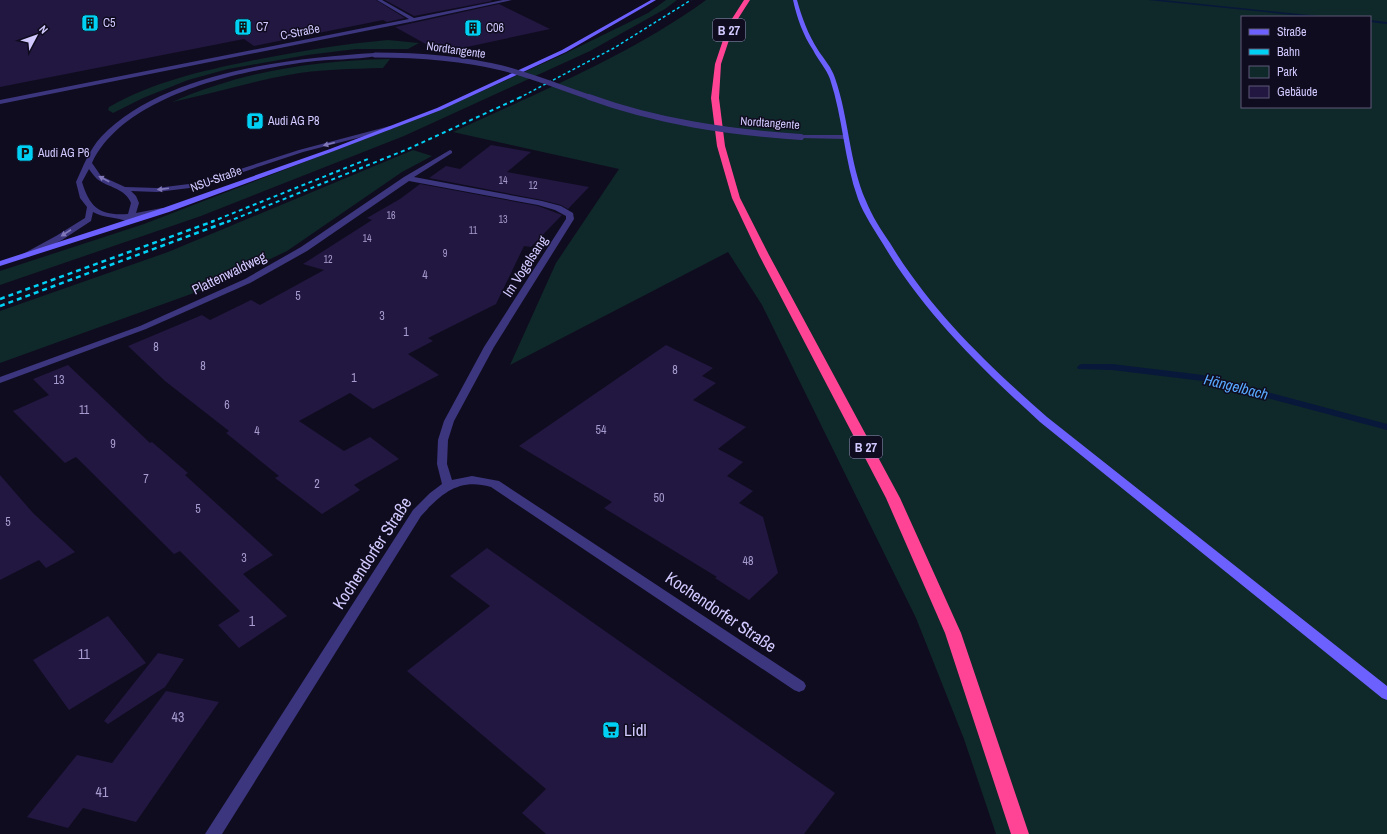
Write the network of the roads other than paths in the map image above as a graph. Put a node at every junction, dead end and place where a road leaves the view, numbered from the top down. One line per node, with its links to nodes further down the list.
1 (378, 0): 6 (street)
2 (510, 0): 6 (street, C-Straße)
3 (654, 0): 8 (street, NSU-Straße)
4 (747, 0): 25 (highway, B 27)
5 (795, 0): 9 (street)
6 (415, 20): 7 (street, C-Straße)
7 (0, 102)
8 (393, 127): 13 (street, one-way to 13); 15 (street, NSU-Straße)
9 (845, 137): 11 (street, Nordtangente, bridge); 23 (street)
10 (450, 152): 12 (street, Plattenwaldweg)
11 (89, 164): 13 (street, one-way to 11); 14 (street, Nordtangente)
12 (406, 178): 20 (street, Plattenwaldweg); 21 (street, Im Vogelsang)
13 (124, 189): 16 (street)
14 (91, 206): 16 (street); 18 (street, one-way to 18)
15 (166, 210): 16 (street); 17 (street, NSU-Straße)
16 (131, 216): 17 (street)
17 (109, 229): 18 (street, NSU-Straße)
18 (19, 258): 19 (street, NSU-Straße)
19 (0, 264)
20 (0, 380)
21 (448, 485): 22 (street, Kochendorfer Straße); 24 (street, Kochendorfer Straße)
22 (799, 686)
23 (1384, 692)
24 (213, 834)
25 (1020, 834)

